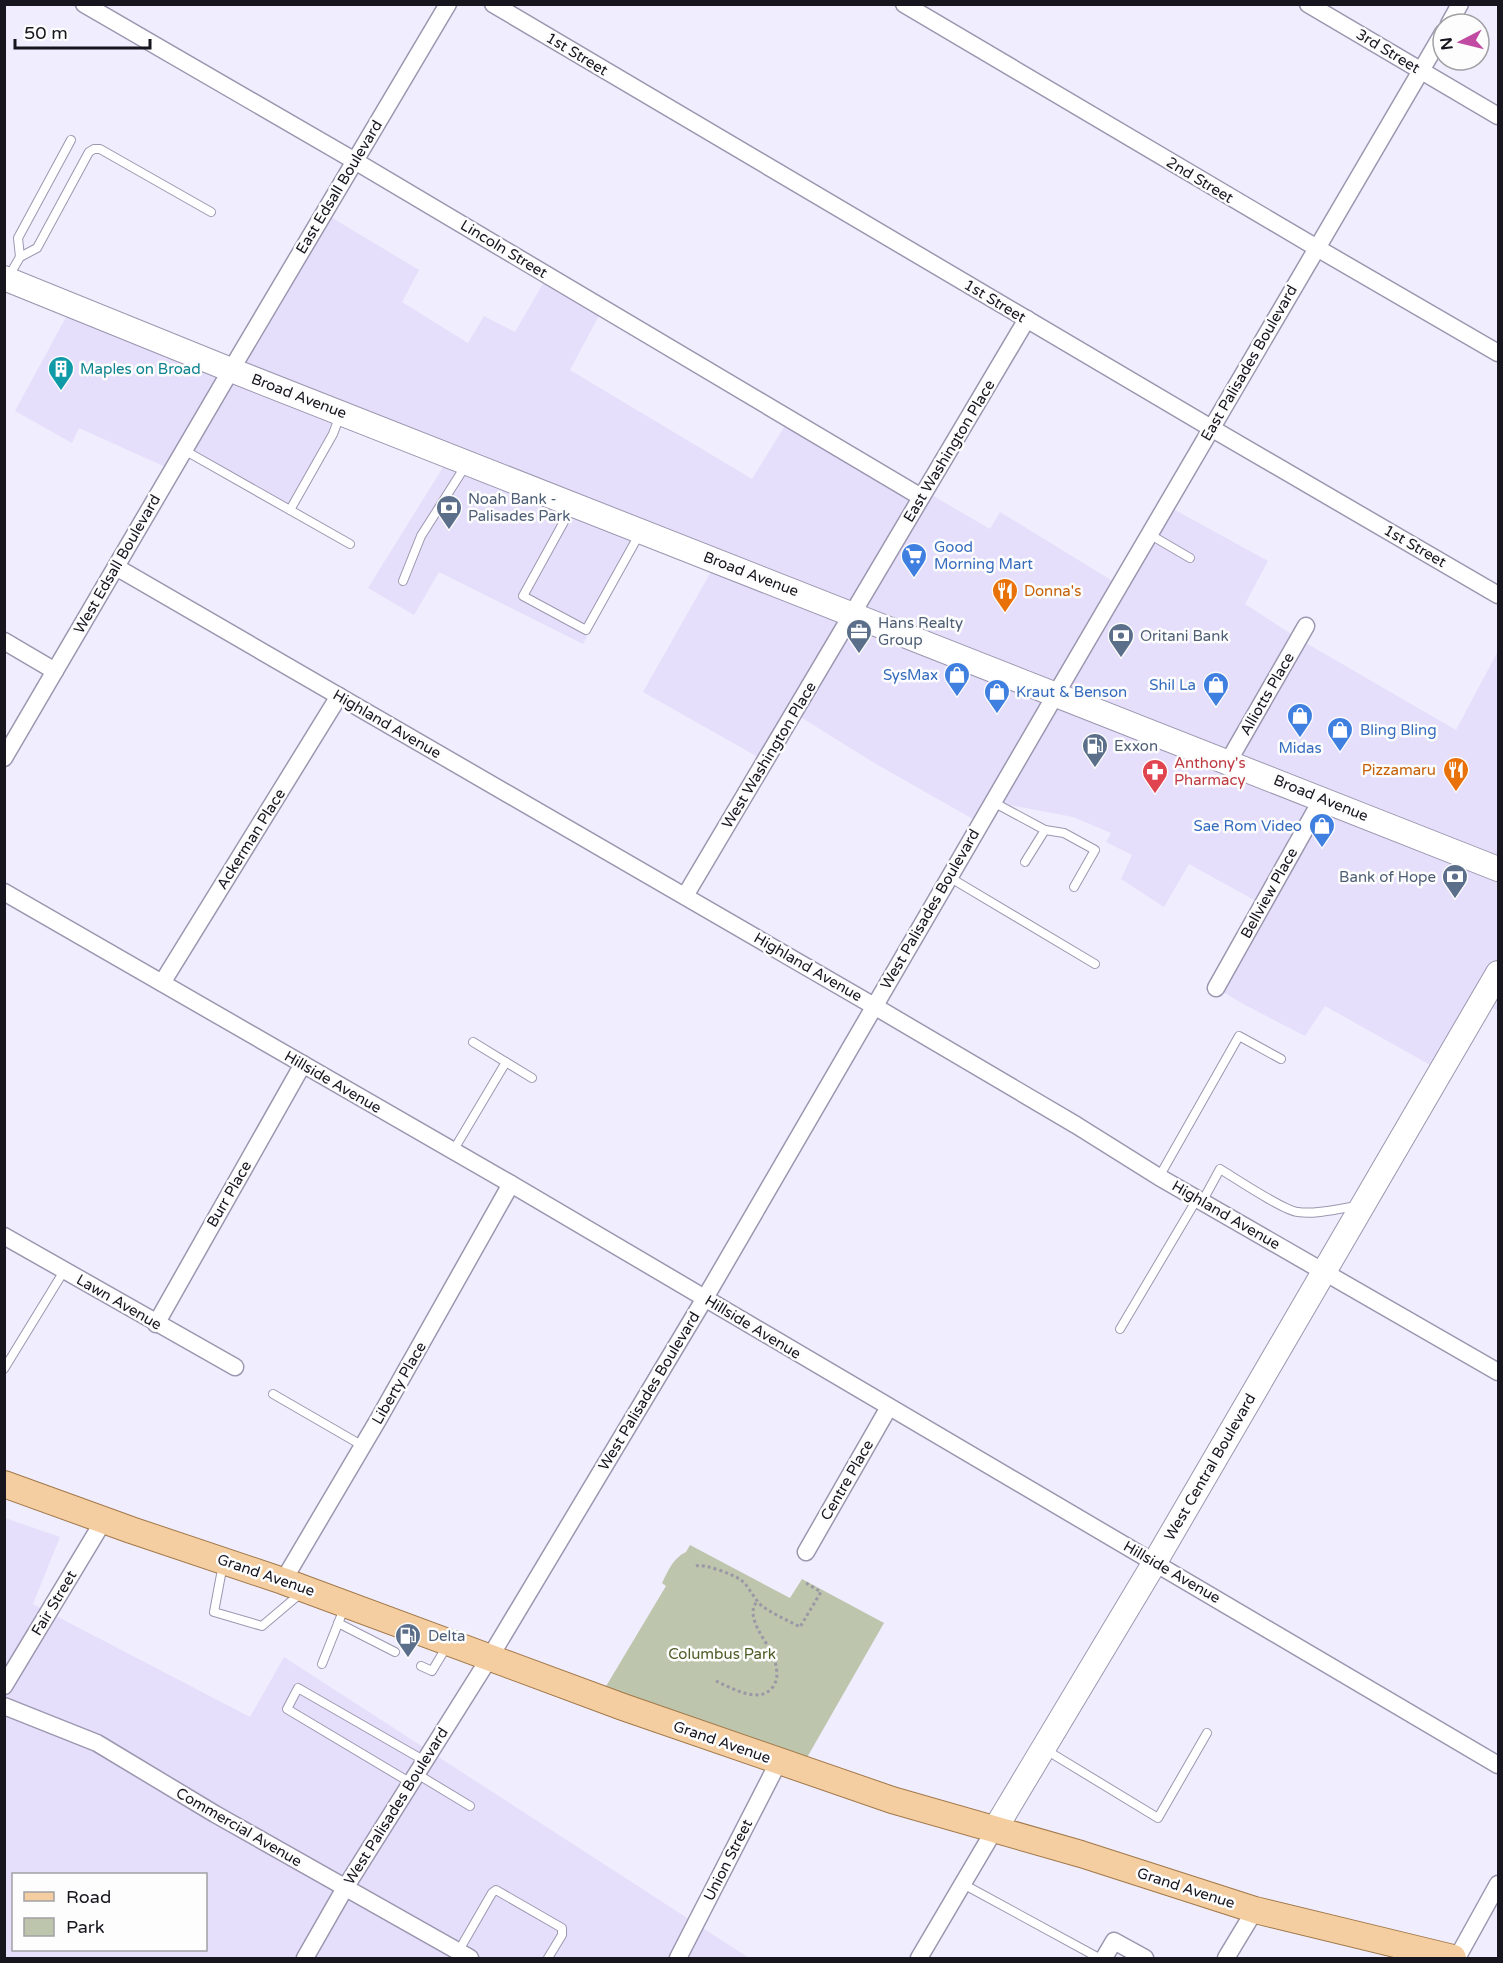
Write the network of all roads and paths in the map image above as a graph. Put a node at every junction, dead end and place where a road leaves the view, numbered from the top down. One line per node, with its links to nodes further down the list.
1 (84, 4): 10 (street, Lincoln Street)
2 (448, 4): 10 (street, East Edsall Boulevard)
3 (494, 4): 15 (street, 1st Street)
4 (904, 4): 12 (street, 2nd Street)
5 (1308, 4): 7 (street, 3rd Street)
6 (1431, 54): 7 (street, East Palisades Boulevard)
7 (1421, 71): 8 (street, 3rd Street); 12 (street, East Palisades Boulevard)
8 (1498, 116)
9 (70, 140): 13 (lane)
10 (355, 161): 17 (street, East Edsall Boulevard); 22 (street, Lincoln Street)
11 (211, 212): 13 (lane)
12 (1317, 248): 16 (street, 2nd Street); 19 (street, East Palisades Boulevard)
13 (20, 257): 14 (lane)
14 (6, 279): 17 (main road, Broad Avenue)
15 (1026, 319): 19 (street, 1st Street); 22 (street, East Washington Place)
16 (1498, 353)
17 (231, 370): 18 (main road, Broad Avenue); 20 (street, West Edsall Boulevard)
18 (341, 413): 21 (main road, Broad Avenue); 24 (lane)
19 (1211, 428): 26 (street, East Palisades Boulevard); 31 (street, 1st Street)
20 (184, 450): 24 (lane); 29 (street, West Edsall Boulevard)
21 (468, 463): 23 (main road, Broad Avenue); 30 (lane)
22 (921, 497): 32 (street, East Washington Place)
23 (573, 504): 25 (main road, Broad Avenue); 25 (lane)
24 (290, 510): 27 (lane)
25 (642, 531): 32 (main road, Broad Avenue)
26 (1149, 534): 28 (lane); 36 (street, East Palisades Boulevard)
27 (350, 544)
28 (1190, 558)
29 (116, 567): 35 (street, West Edsall Boulevard); 37 (street, Highland Avenue)
30 (403, 581)
31 (1498, 595)
32 (853, 613): 36 (main road, Broad Avenue); 48 (street, West Washington Place)
33 (1306, 626): 39 (street, Alliotts Place)
34 (4, 641): 35 (street)
35 (55, 671): 38 (street, West Edsall Boulevard)
36 (1056, 694): 39 (main road, Broad Avenue); 41 (street, West Palisades Boulevard)
37 (339, 696): 48 (street, Highland Avenue); 51 (street, Ackerman Place)
38 (4, 758)
39 (1228, 762): 40 (main road, Broad Avenue)
40 (1322, 799): 44 (main road, Broad Avenue); 52 (street, Bellview Place)
41 (992, 802): 42 (lane); 45 (street, West Palisades Boulevard)
42 (1045, 830): 43 (lane); 46 (lane)
43 (1025, 862)
44 (1498, 869)
45 (949, 877): 49 (lane); 53 (street, West Palisades Boulevard)
46 (1074, 887)
47 (4, 892): 51 (street, Hillside Avenue)
48 (685, 896): 53 (street, Highland Avenue)
49 (1095, 964)
50 (1498, 973): 63 (main road, West Central Boulevard)
51 (162, 983): 57 (street, Hillside Avenue)
52 (1216, 988)
53 (874, 1006): 60 (street, Highland Avenue); 67 (street, West Palisades Boulevard)
54 (473, 1042): 56 (lane)
55 (1281, 1059): 60 (lane)
56 (506, 1062): 58 (lane); 59 (lane)
57 (303, 1064): 59 (street, Hillside Avenue); 68 (street, Burr Place)
58 (532, 1078)
59 (453, 1151): 61 (street, Hillside Avenue)
60 (1159, 1177): 62 (street, Highland Avenue)
61 (511, 1185): 67 (street, Hillside Avenue); 75 (street, Liberty Place)
62 (1199, 1200): 63 (lane); 66 (street, Highland Avenue); 69 (lane)
63 (1362, 1206): 66 (main road, West Central Boulevard)
64 (4, 1236): 65 (street, Lawn Avenue)
65 (64, 1271): 68 (street, Lawn Avenue); 71 (lane)
66 (1324, 1271): 72 (street, Highland Avenue); 80 (main road, West Central Boulevard)
67 (705, 1298): 74 (street, Hillside Avenue); 88 (street, West Palisades Boulevard)
68 (156, 1324): 70 (street, Lawn Avenue)
69 (1120, 1329)
70 (235, 1367)
71 (4, 1369)
72 (1498, 1372)
73 (273, 1394): 75 (lane)
74 (889, 1407): 78 (street, Centre Place); 80 (street, Hillside Avenue)
75 (363, 1446): 83 (street, Liberty Place)
76 (4, 1484): 77 (main road, Grand Avenue)
77 (104, 1520): 79 (main road, Grand Avenue); 92 (street, Fair Street)
78 (806, 1552)
79 (223, 1561): 83 (main road, Grand Avenue); 83 (lane)
80 (1155, 1562): 95 (main road, West Central Boulevard); 97 (street, Hillside Avenue)
81 (696, 1566): 84 (path)
82 (806, 1583): 84 (path)
83 (295, 1585): 85 (main road, Grand Avenue)
84 (757, 1601): 91 (path)
85 (342, 1613): 86 (main road, Grand Avenue); 87 (lane); 89 (lane)
86 (450, 1642): 88 (main road, Grand Avenue); 90 (lane)
87 (395, 1652)
88 (490, 1657): 96 (main road, Grand Avenue); 98 (street, West Palisades Boulevard)
89 (322, 1664)
90 (421, 1666)
91 (716, 1681)
92 (4, 1686)
93 (4, 1706): 103 (street, Commercial Avenue)
94 (1207, 1733): 95 (lane)
95 (1043, 1749): 100 (main road, West Central Boulevard)
96 (779, 1761): 100 (main road, Grand Avenue); 108 (street, Union Street)
97 (1498, 1765)
98 (417, 1773): 98 (lane); 99 (lane); 103 (street, West Palisades Boulevard)
99 (470, 1806)
100 (995, 1829): 101 (street, West Central Boulevard); 104 (main road, Grand Avenue)
101 (963, 1884): 109 (street, West Central Boulevard); 110 (lane)
102 (1498, 1884): 114 (street)
103 (345, 1888): 105 (street, Commercial Avenue); 106 (street, West Palisades Boulevard)
104 (1256, 1910): 113 (street); 114 (main road, Grand Avenue)
105 (464, 1955): 107 (lane)
106 (305, 1959)
107 (548, 1959)
108 (678, 1959)
109 (919, 1959)
110 (1099, 1959)
111 (1104, 1959): 112 (street)
112 (1145, 1959)
113 (1226, 1959)
114 (1455, 1959)

